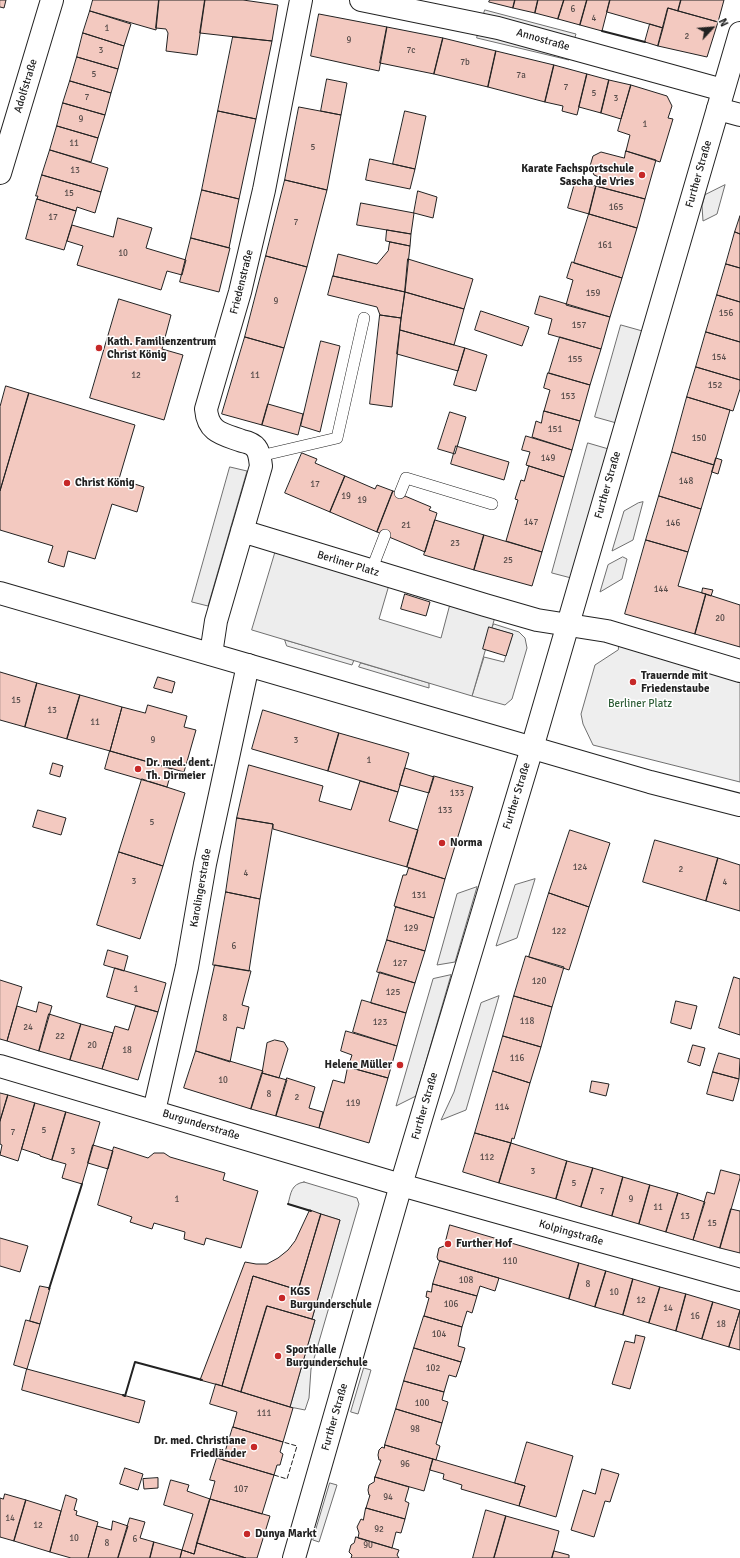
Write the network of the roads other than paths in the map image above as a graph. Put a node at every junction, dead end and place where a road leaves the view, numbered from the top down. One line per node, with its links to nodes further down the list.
1 (52, 0): 7 (street, Adolfstraße)
2 (301, 0): 9 (street, Friedenstraße)
3 (361, 0): 5 (street, Annostraße)
4 (740, 33): 5 (street, Further Straße)
5 (720, 100): 6 (street, Annostraße); 16 (street, Further Straße)
6 (740, 115)
7 (0, 173)
8 (364, 318): 9 (lane)
9 (260, 456): 12 (street)
10 (400, 494): 11 (lane)
11 (492, 504)
12 (242, 531): 14 (street, Berliner Platz); 17 (street)
13 (384, 535): 14 (lane)
14 (371, 571): 16 (street, Berliner Platz)
15 (0, 593): 17 (street)
16 (568, 625): 19 (street, Berliner Platz); 20 (street, Further Straße)
17 (211, 654): 18 (street)
18 (248, 665): 20 (street); 23 (street, Karolingerstraße)
19 (740, 671)
20 (532, 748): 21 (street); 24 (street, Further Straße)
21 (740, 805)
22 (0, 1066): 23 (street, Burgunderstraße)
23 (154, 1111): 24 (street, Burgunderstraße)
24 (401, 1185): 25 (street, Kolpingstraße); 26 (street, Further Straße)
25 (740, 1280)
26 (294, 1558)

